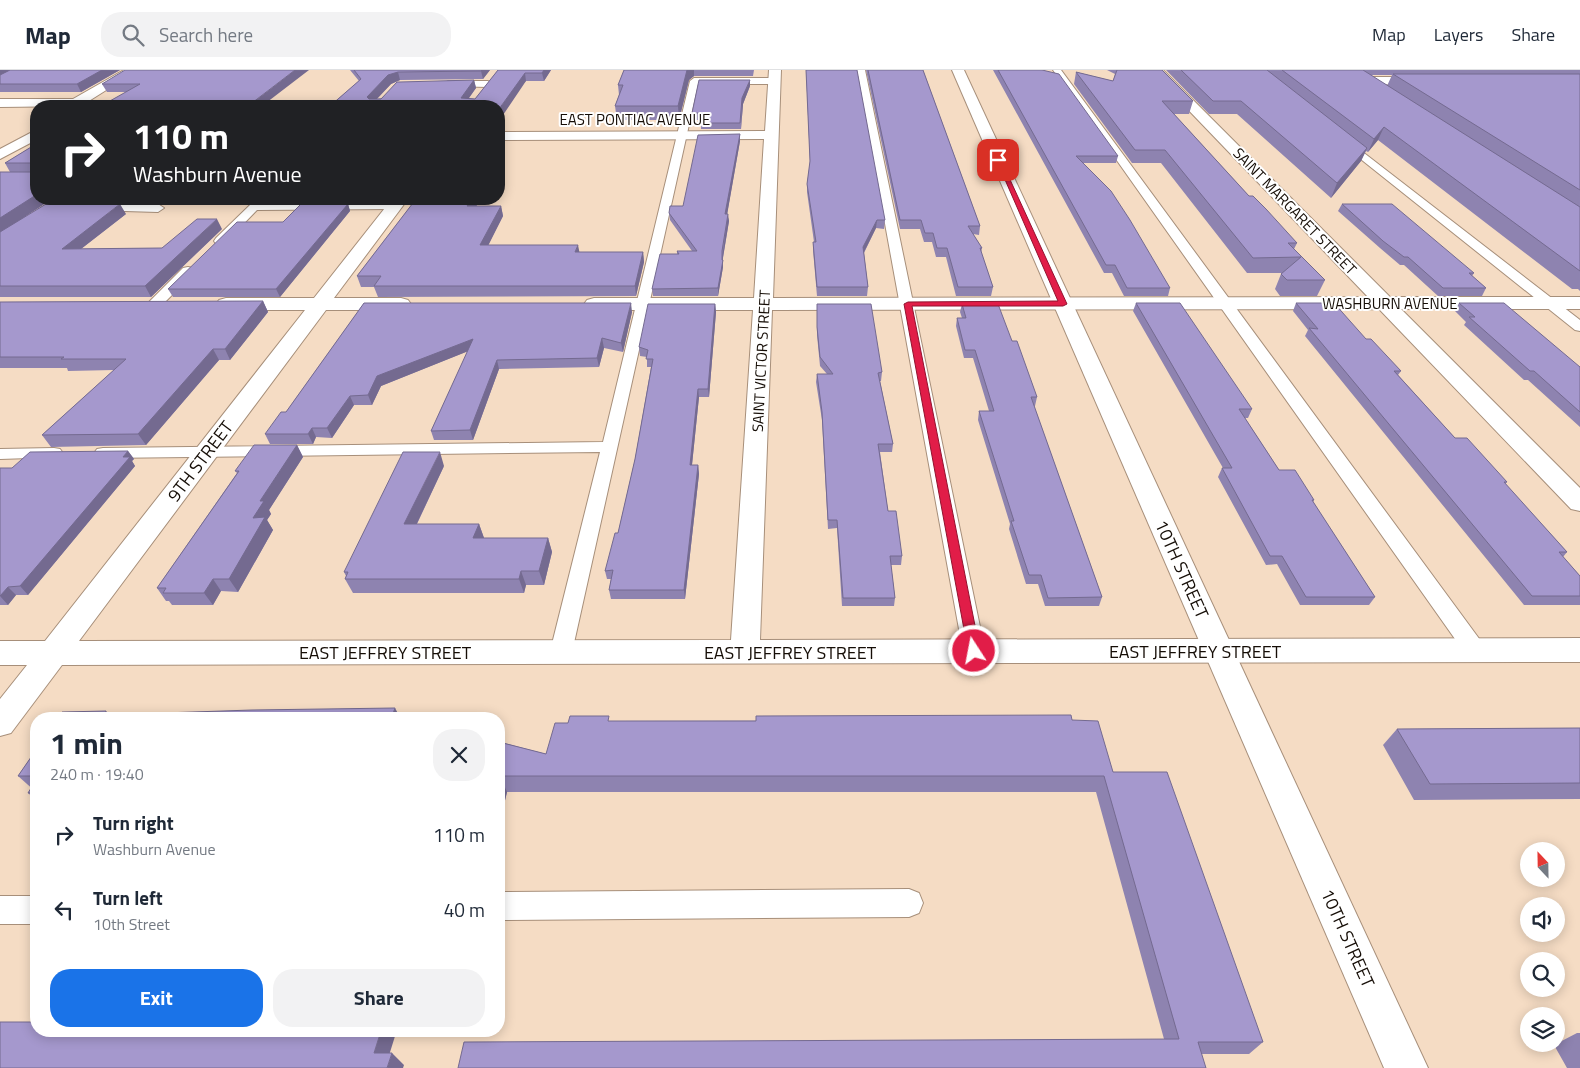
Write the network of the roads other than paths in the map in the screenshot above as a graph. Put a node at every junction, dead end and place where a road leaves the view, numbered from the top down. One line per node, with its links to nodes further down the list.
1 (132, 70): 12 (street)
2 (861, 70): 39 (lane)
3 (958, 70): 40 (street, 10TH STREET)
4 (1057, 70): 41 (lane)
5 (1156, 70): 30 (street, SAINT MARGARET STREET)
6 (775, 75): 18 (street, SAINT VICTOR STREET); 20 (lane)
7 (490, 80): 9 (lane); 11 (street)
8 (1436, 81): 10 (street)
9 (439, 84)
10 (1392, 97)
11 (476, 99)
12 (82, 100)
13 (0, 103): 14 (street)
14 (30, 103)
15 (30, 113): 16 (street)
16 (18, 116)
17 (1332, 131): 31 (lane)
18 (771, 135): 20 (street, EAST PONTIAC AVENUE); 38 (street, SAINT VICTOR STREET)
19 (505, 136): 20 (street, EAST PONTIAC AVENUE)
20 (681, 136): 37 (lane)
21 (30, 139): 22 (street)
22 (0, 155)
23 (69, 205): 26 (lane); 27 (lane)
24 (268, 205): 28 (lane)
25 (395, 205): 34 (street, 9TH STREET)
26 (158, 208)
27 (0, 241)
28 (211, 249)
29 (197, 263): 43 (lane)
30 (1385, 303): 31 (street, WASHBURN AVENUE); 41 (street, WASHBURN AVENUE); 51 (street, SAINT MARGARET STREET)
31 (1550, 303): 32 (street, WASHBURN AVENUE); 45 (lane)
32 (1580, 303)
33 (212, 304): 34 (street)
34 (320, 304): 35 (street); 47 (street, 9TH STREET)
35 (417, 304)
36 (574, 304): 37 (street, WASHBURN AVENUE)
37 (642, 304): 38 (street, WASHBURN AVENUE); 46 (lane)
38 (764, 304): 39 (street, WASHBURN AVENUE); 57 (street, SAINT VICTOR STREET)
39 (908, 304): 40 (street, WASHBURN AVENUE); 54 (lane)
40 (1063, 304): 41 (street, WASHBURN AVENUE); 55 (street, 10TH STREET)
41 (1225, 304): 52 (lane)
42 (135, 305): 43 (street)
43 (154, 305): 44 (street)
44 (183, 305)
45 (1580, 327)
46 (610, 447): 47 (lane); 56 (lane)
47 (208, 452): 49 (lane); 59 (street, 9TH STREET)
48 (68, 453): 50 (lane)
49 (88, 453)
50 (0, 454)
51 (1580, 503)
52 (1475, 650): 53 (street, EAST JEFFREY STREET); 55 (street, EAST JEFFREY STREET)
53 (1580, 650)
54 (974, 651): 55 (street, EAST JEFFREY STREET); 57 (street, EAST JEFFREY STREET)
55 (1218, 651): 65 (street, 10TH STREET)
56 (561, 652): 57 (street, EAST JEFFREY STREET); 59 (street, EAST JEFFREY STREET)
57 (745, 652)
58 (0, 653): 59 (street, EAST JEFFREY STREET)
59 (54, 653): 60 (street, 9TH STREET)
60 (0, 723)
61 (909, 903): 62 (lane)
62 (505, 906)
63 (0, 910): 64 (lane)
64 (30, 910)
65 (1406, 1068)

